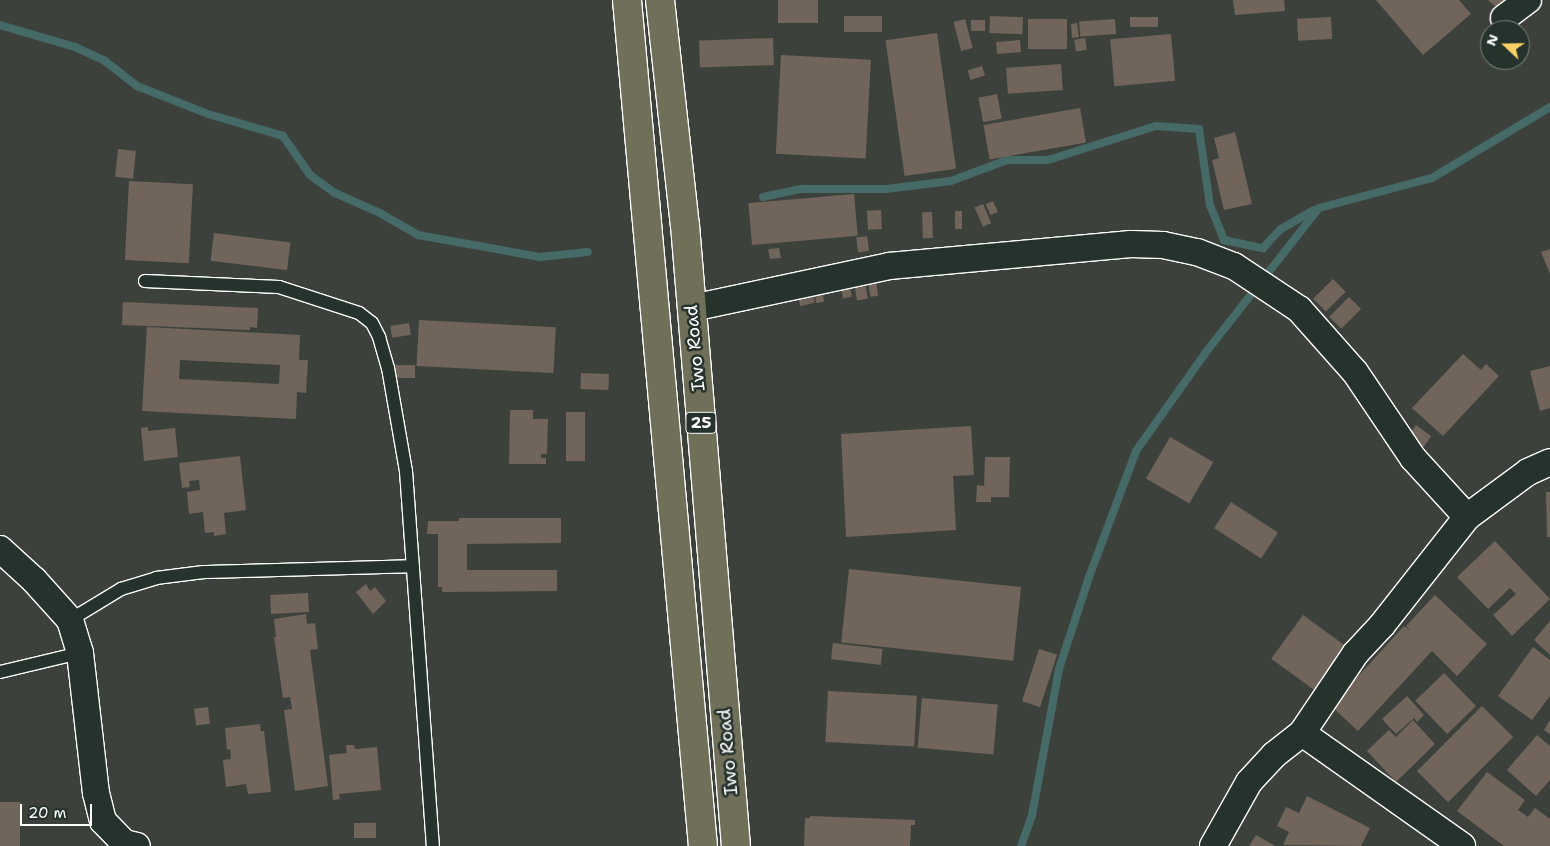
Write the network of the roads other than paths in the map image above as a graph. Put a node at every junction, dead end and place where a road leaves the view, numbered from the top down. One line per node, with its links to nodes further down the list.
1 (627, 0): 17 (main road, Iwo Road)
2 (660, 0): 6 (main road, Iwo Road / 25)
3 (1528, 0): 4 (street)
4 (1504, 18)
5 (145, 281): 10 (lane)
6 (692, 308): 8 (street); 18 (main road, Iwo Road / 25)
7 (1550, 462): 8 (street)
8 (1467, 517): 14 (street)
9 (0, 549): 11 (street)
10 (413, 566): 11 (lane); 16 (lane)
11 (70, 620): 12 (street)
12 (80, 654): 13 (lane); 15 (street)
13 (0, 672)
14 (1302, 733): 19 (street); 20 (street)
15 (128, 845)
16 (433, 846)
17 (702, 846)
18 (736, 846)
19 (1213, 846)
20 (1462, 846)

